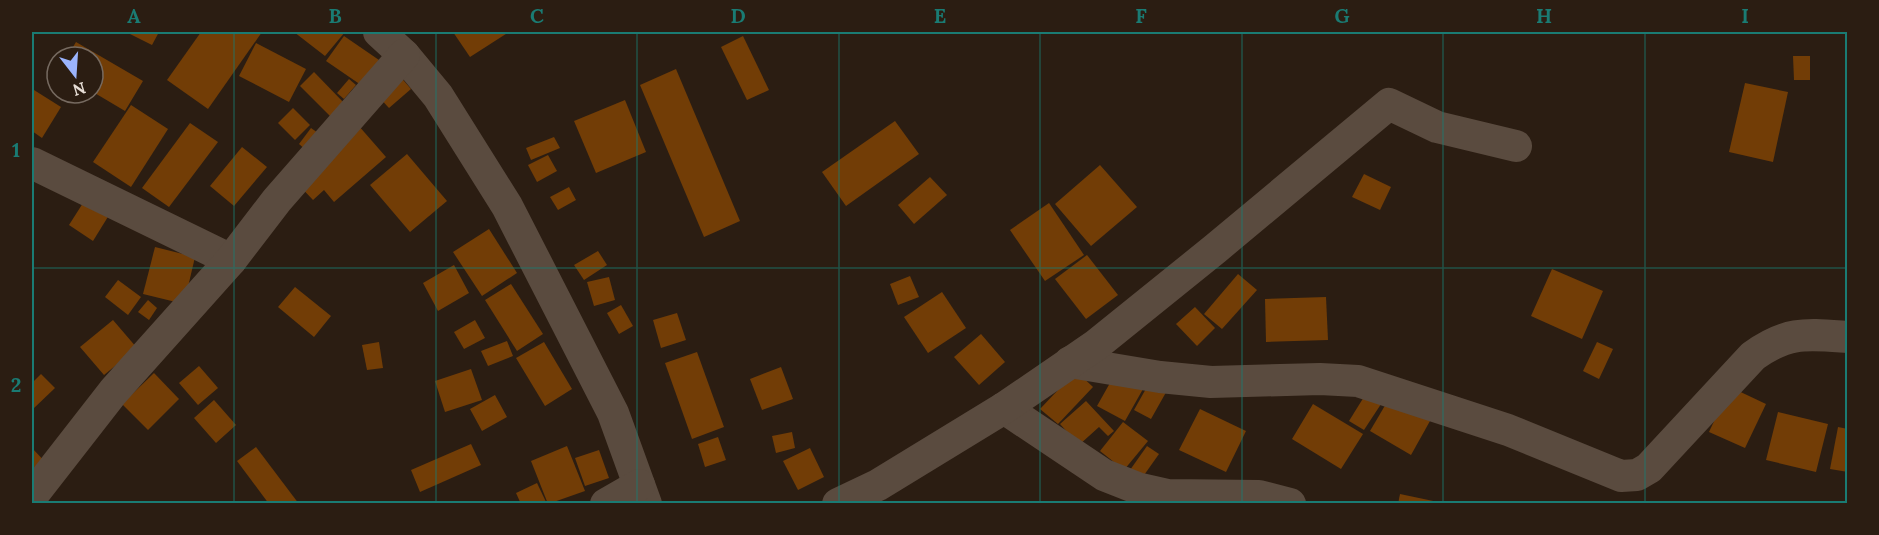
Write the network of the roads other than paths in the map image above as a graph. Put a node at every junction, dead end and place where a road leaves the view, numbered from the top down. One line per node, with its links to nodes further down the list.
1 (379, 32): 2 (street)
2 (404, 55): 5 (street); 9 (street)
3 (1516, 146): 7 (street)
4 (32, 163): 5 (street)
5 (231, 260): 10 (street)
6 (1848, 337): 7 (street)
7 (1070, 362): 8 (street)
8 (1004, 408): 12 (street); 13 (street)
9 (643, 494): 11 (street)
10 (32, 496)
11 (606, 504)
12 (838, 504)
13 (1290, 504)

